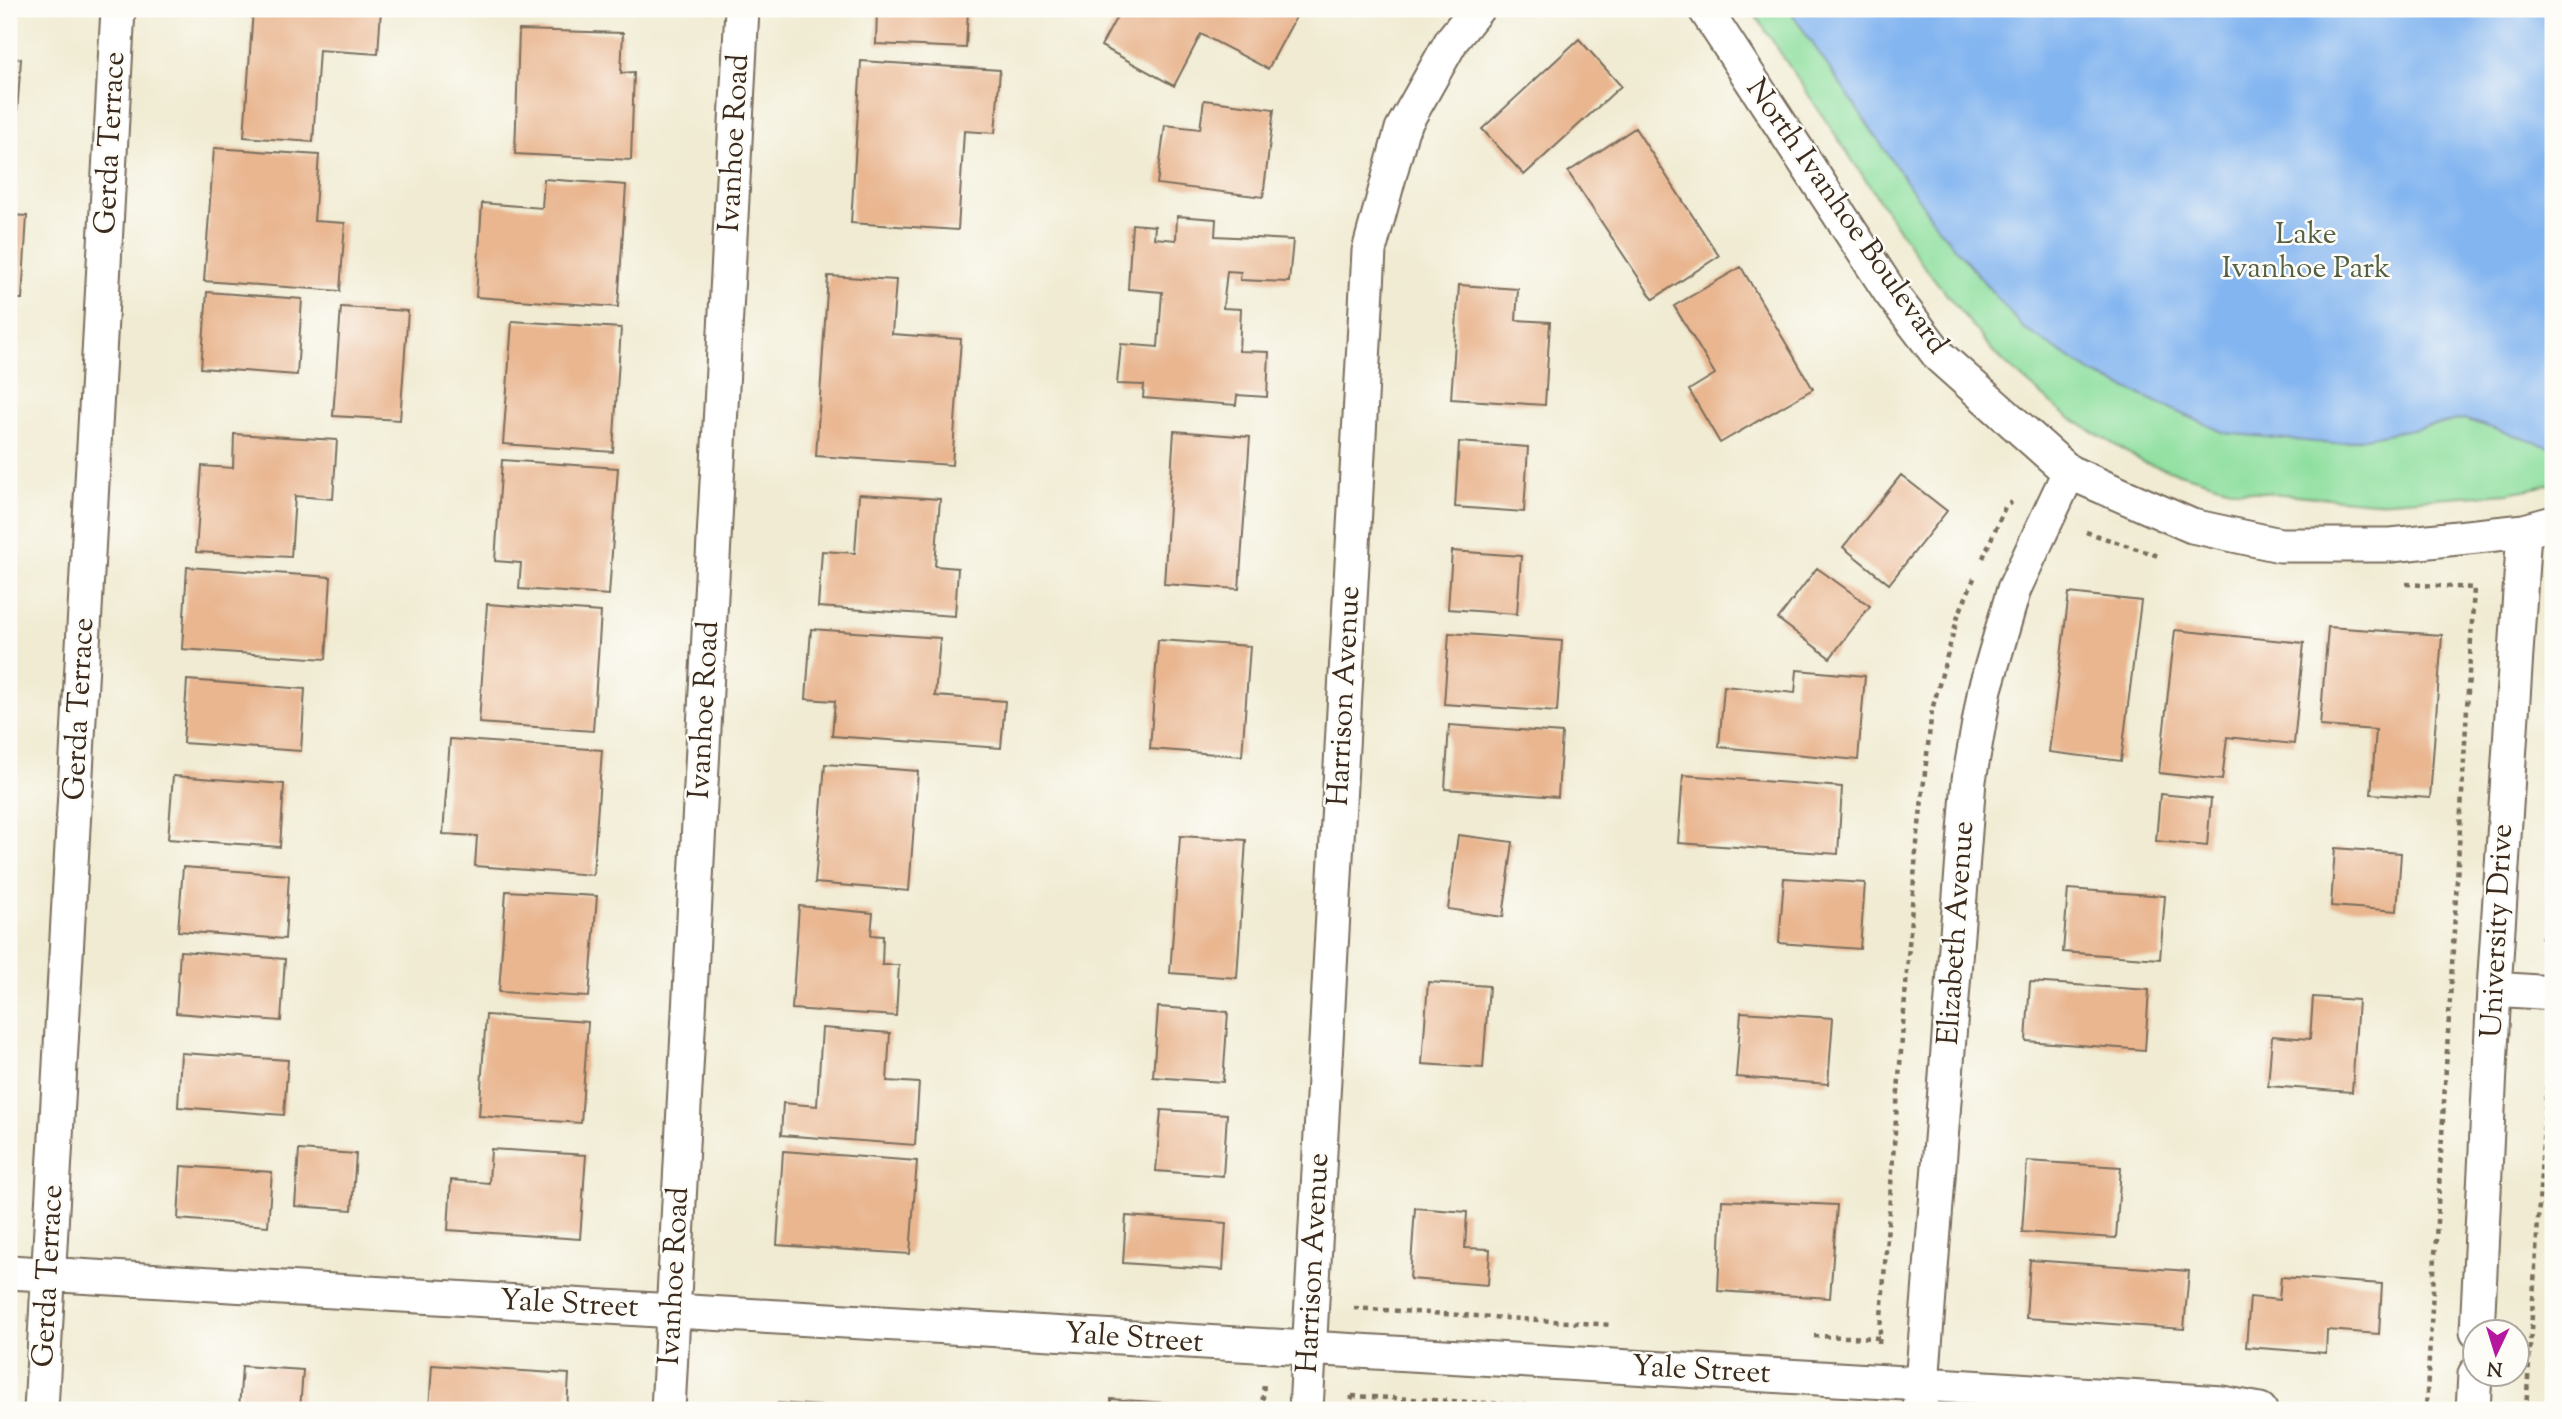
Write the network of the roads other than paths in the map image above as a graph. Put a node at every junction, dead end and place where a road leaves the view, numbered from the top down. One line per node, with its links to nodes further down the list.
1 (118, 9): 10 (street, Gerda Terrace)
2 (742, 9): 11 (street, Ivanhoe Road)
3 (1477, 9): 13 (street, Harrison Avenue)
4 (1705, 9): 5 (street, North Ivanhoe Boulevard)
5 (2069, 472): 6 (street, North Ivanhoe Boulevard); 15 (street, Elizabeth Avenue)
6 (2539, 527): 7 (street, University Drive)
7 (2494, 989): 8 (street); 12 (street, University Drive)
8 (2552, 1006)
9 (9, 1272): 10 (street, Yale Street)
10 (48, 1274): 11 (street, Yale Street); 16 (street, Gerda Terrace)
11 (673, 1311): 13 (street, Yale Street); 17 (street, Ivanhoe Road)
12 (2478, 1318)
13 (1309, 1349): 15 (street, Yale Street); 18 (street, Harrison Avenue)
14 (2474, 1388): 20 (street)
15 (1921, 1397): 19 (street, Yale Street)
16 (41, 1410)
17 (668, 1410)
18 (1306, 1410)
19 (2260, 1410)
20 (2473, 1410)

